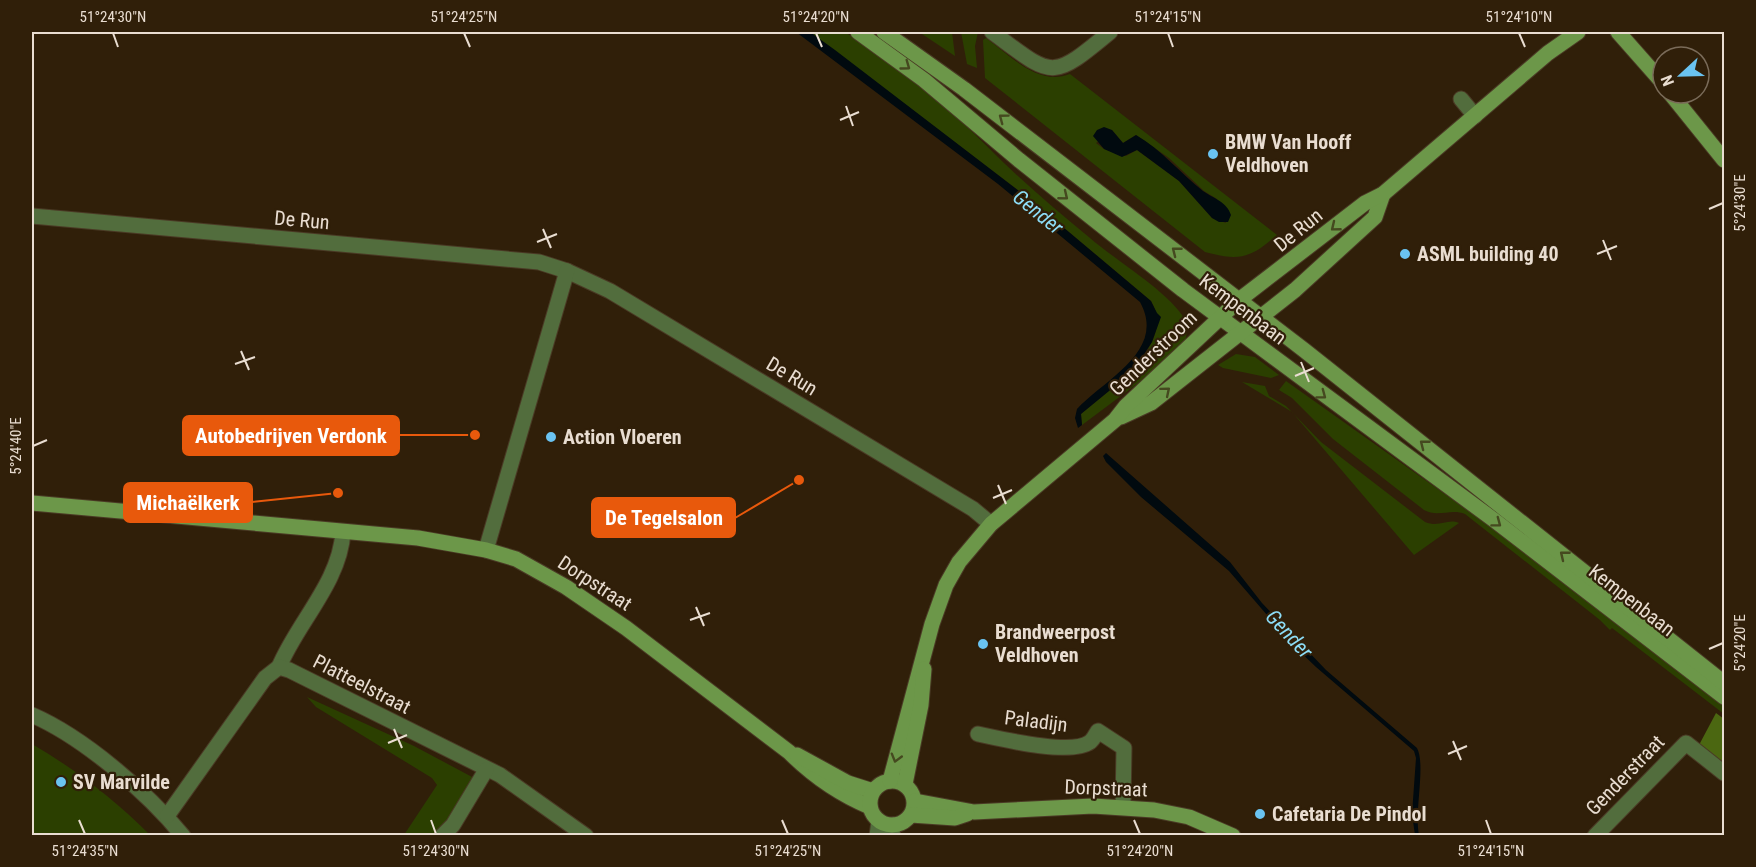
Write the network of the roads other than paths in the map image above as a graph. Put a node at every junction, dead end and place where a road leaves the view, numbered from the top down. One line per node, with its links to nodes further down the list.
1 (858, 32): 19 (street, Kempenbaan, one-way to 19)
2 (884, 32): 18 (street, Kempenbaan, one-way to 2)
3 (992, 32): 4 (street)
4 (1110, 32)
5 (1564, 32): 9 (street, De Run)
6 (1578, 32): 9 (street, De Run)
7 (1618, 32): 10 (street)
8 (1632, 32): 10 (street)
9 (1548, 53): 13 (street, De Run)
10 (1651, 67)
11 (1461, 99): 13 (street)
12 (1680, 105): 14 (street)
13 (1475, 116): 15 (street, De Run)
14 (1725, 160)
15 (1383, 194): 18 (street, De Run, one-way to 18); 20 (street, De Run)
16 (32, 216): 17 (street, De Run)
17 (567, 271): 24 (street, De Run); 26 (street)
18 (1239, 300): 19 (street, De Run); 20 (street, Kempenbaan)
19 (1219, 317): 21 (street, Kempenbaan); 22 (street, Genderstroom)
20 (1261, 318): 21 (street, De Run); 28 (street, Kempenbaan, one-way to 20)
21 (1241, 334): 22 (street, Genderstroom, one-way to 21); 29 (street, Kempenbaan, one-way to 29)
22 (1115, 420): 24 (street, Genderstroom)
23 (32, 503): 25 (street, Dorpstraat)
24 (991, 524): 35 (street, Genderstroom)
25 (343, 532): 26 (street, Dorpstraat); 27 (street)
26 (486, 550): 32 (street, Dorpstraat)
27 (279, 667): 33 (street, Platteelstraat); 40 (street)
28 (1725, 683)
29 (1725, 697)
30 (32, 715): 40 (street)
31 (978, 734): 38 (street, Paladijn)
32 (789, 752): 36 (street, Dorpstraat); 37 (street, Dorpstraat)
33 (486, 770): 43 (street); 44 (street, Platteelstraat)
34 (1725, 773): 46 (street, Genderstraat)
35 (897, 782): 36 (street); 39 (street)
36 (873, 791): 37 (street)
37 (870, 807): 41 (street)
38 (1124, 807): 39 (street, Dorpstraat); 45 (street, Dorpstraat)
39 (913, 808): 41 (street)
40 (167, 816): 42 (street)
41 (885, 829)
42 (183, 836)
43 (442, 836)
44 (586, 836)
45 (1233, 836)
46 (1595, 836)

